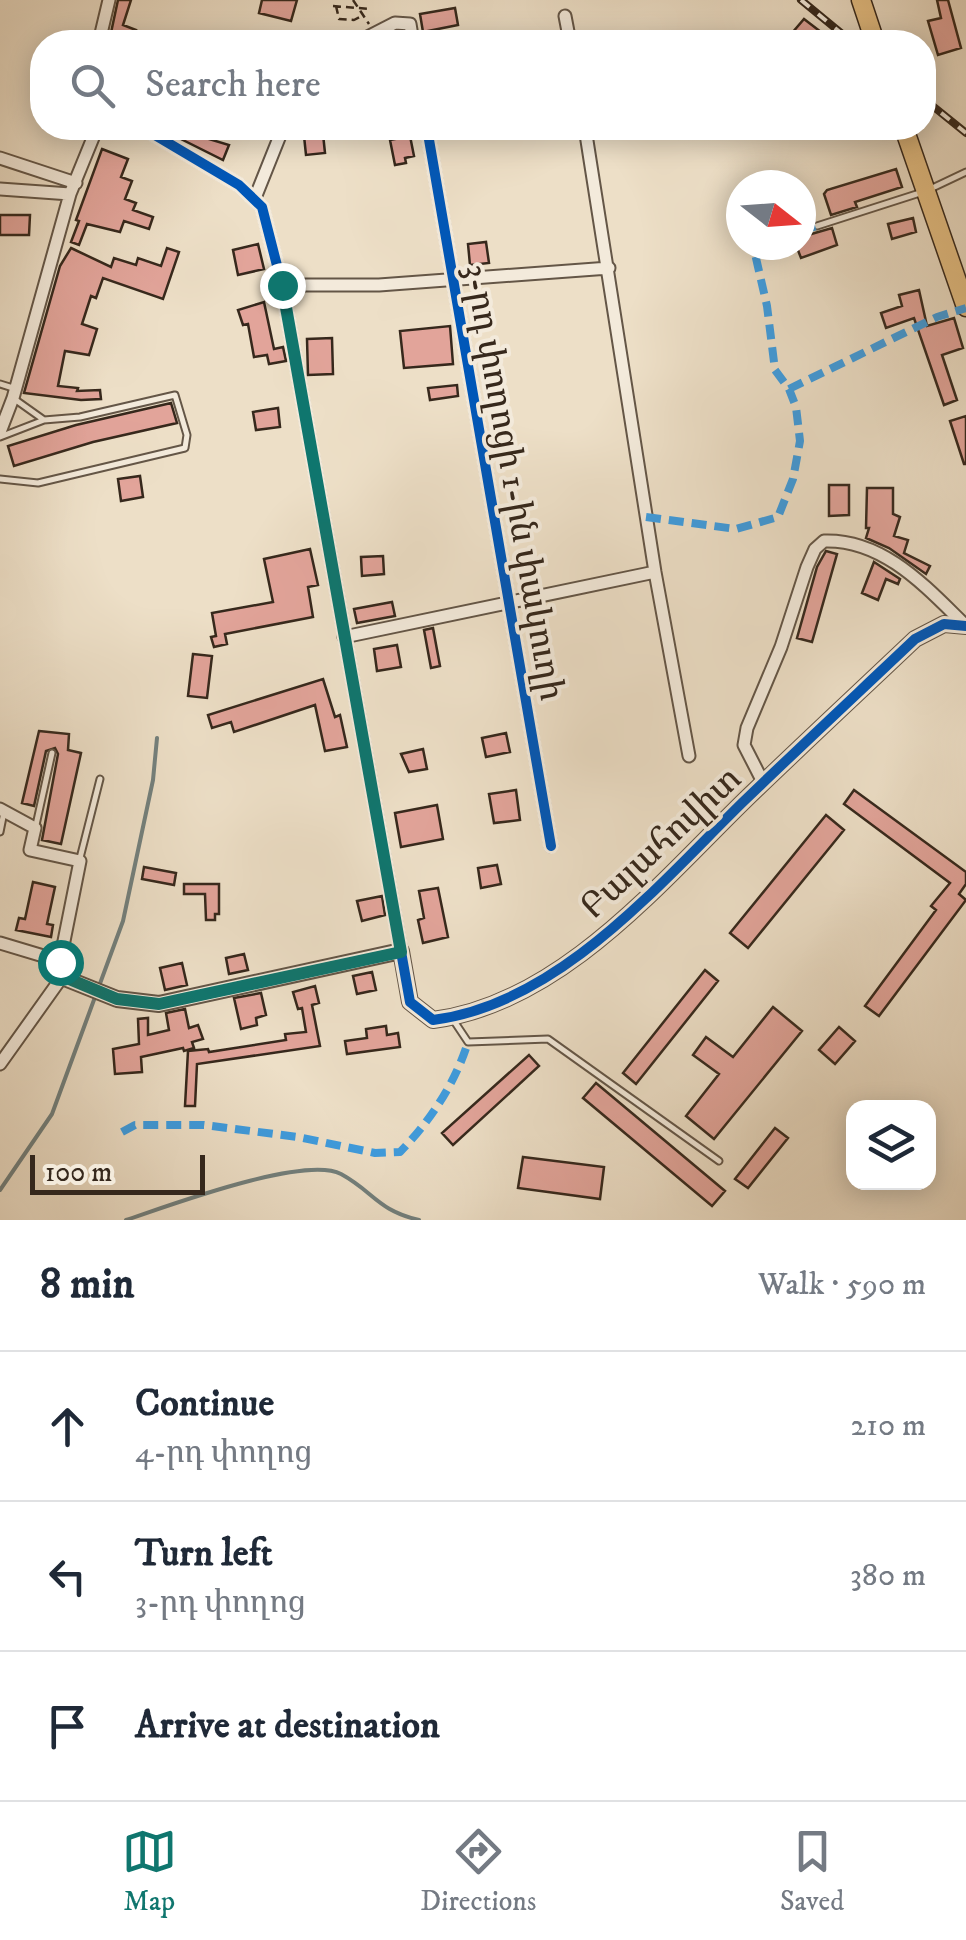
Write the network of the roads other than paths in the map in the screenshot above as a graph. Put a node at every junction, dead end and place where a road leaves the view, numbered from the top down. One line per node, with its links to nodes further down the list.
1 (109, 0): 4 (street)
2 (861, 0): 8 (main road)
3 (565, 16): 7 (street)
4 (102, 30)
5 (381, 30): 6 (street)
6 (411, 30)
7 (568, 30)
8 (871, 30)
9 (92, 140): 17 (street)
10 (163, 140): 20 (street)
11 (279, 140): 20 (street)
12 (429, 140): 23 (street, 3-րդ փողոցի 1-ին փակուղի)
13 (587, 140): 22 (street)
14 (908, 140): 19 (main road)
15 (0, 158): 17 (street)
16 (966, 172): 19 (lane)
17 (73, 188): 18 (street); 27 (street)
18 (0, 189)
19 (926, 192): 21 (lane); 25 (main road)
20 (254, 198): 24 (street)
21 (817, 226)
22 (609, 268): 23 (street); 31 (street)
23 (451, 279): 24 (street); 32 (street, 3-րդ փողոցի 1-ին փակուղի)
24 (282, 285): 34 (street)
25 (966, 306)
26 (0, 384): 27 (lane)
27 (15, 394): 28 (lane); 29 (street)
28 (44, 420): 29 (lane); 30 (lane)
29 (0, 434)
30 (0, 479)
31 (654, 572): 32 (street); 36 (street)
32 (508, 604): 34 (street); 42 (street, 3-րդ փողոցի 1-ին փակուղի)
33 (965, 625): 38 (street, Բալահովիտ); 38 (street)
34 (344, 638): 45 (street)
35 (52, 753): 40 (lane)
36 (689, 756)
37 (100, 779): 43 (lane)
38 (763, 782): 47 (street, Բալահովիտ)
39 (2, 811): 40 (street); 41 (lane)
40 (35, 828): 43 (street)
41 (0, 832)
42 (551, 846)
43 (80, 861): 46 (street)
44 (0, 943): 46 (street)
45 (401, 952): 46 (street); 47 (street)
46 (64, 973): 48 (street)
47 (452, 1018): 49 (lane)
48 (0, 1064)
49 (719, 1161)

